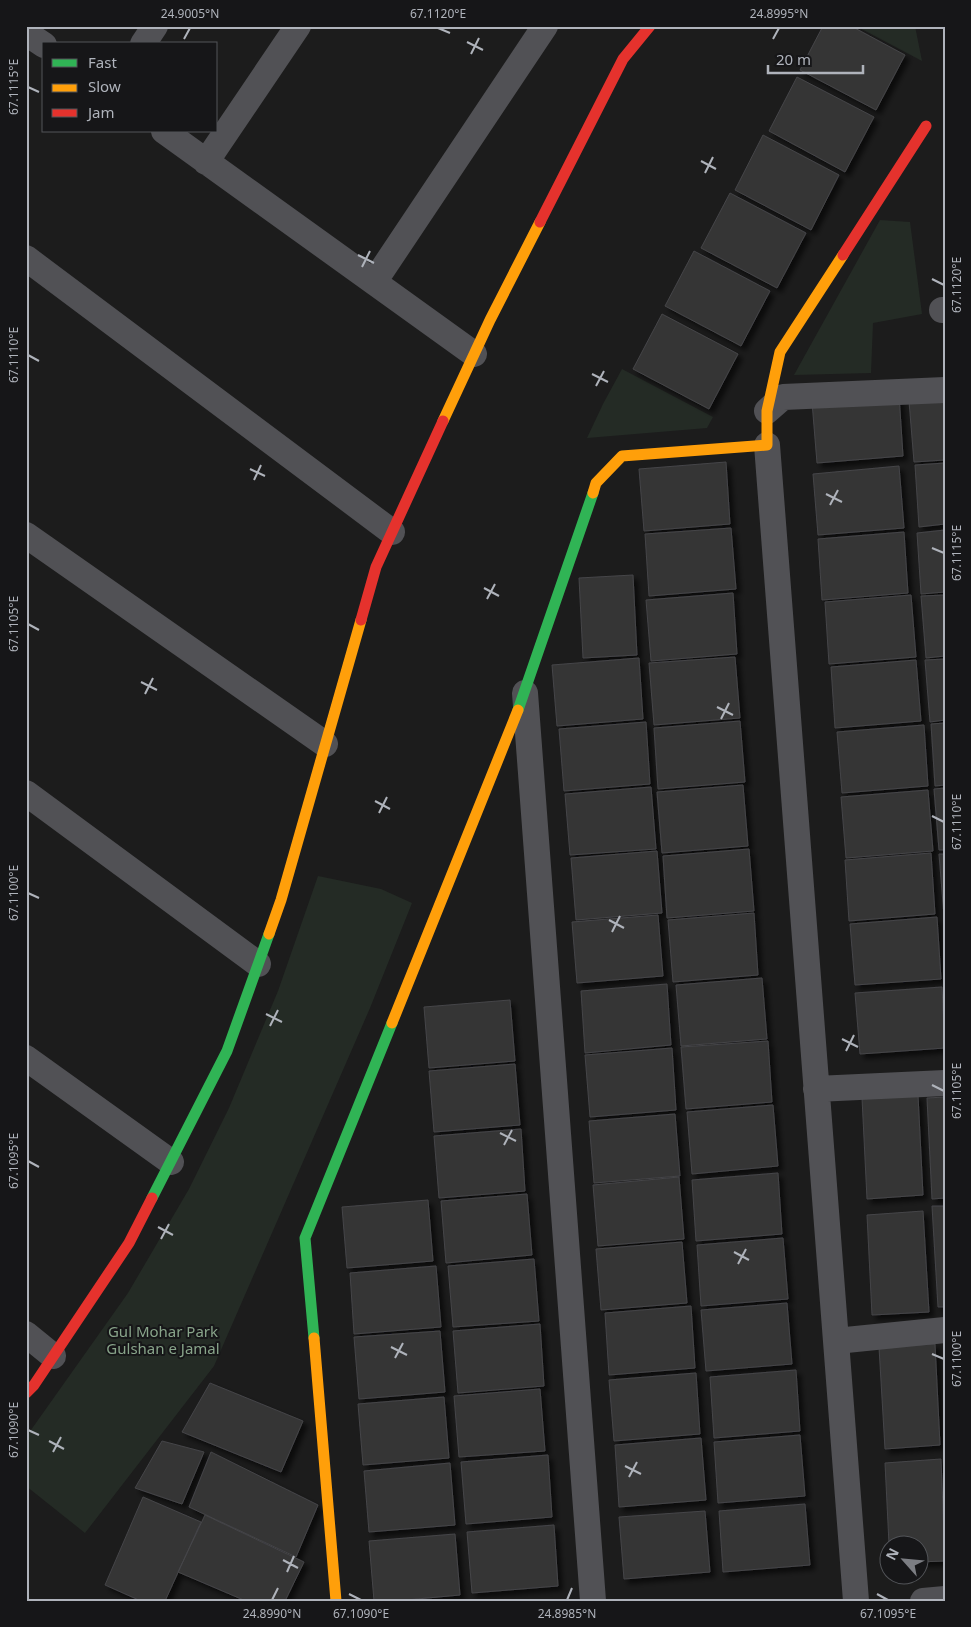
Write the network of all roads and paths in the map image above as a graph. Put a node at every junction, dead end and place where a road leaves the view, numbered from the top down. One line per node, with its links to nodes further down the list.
1 (155, 26): 6 (street)
2 (298, 26): 10 (street)
3 (545, 26): 12 (street)
4 (650, 26): 13 (street)
5 (26, 33): 7 (street)
6 (144, 42)
7 (42, 44)
8 (926, 126): 15 (street)
9 (165, 132): 10 (street)
10 (206, 162): 12 (street)
11 (26, 258): 17 (street)
12 (374, 282): 13 (street)
13 (474, 354): 17 (street)
14 (945, 390): 15 (street)
15 (767, 410): 16 (street)
16 (768, 445): 19 (street); 25 (street)
17 (392, 532): 20 (street)
18 (26, 534): 20 (street)
19 (525, 692): 33 (street); 34 (street)
20 (325, 744): 22 (street)
21 (26, 794): 22 (street)
22 (258, 964): 26 (street)
23 (26, 1058): 26 (street)
24 (945, 1083): 25 (street)
25 (816, 1089): 29 (street)
26 (171, 1162): 30 (street)
27 (945, 1330): 29 (street)
28 (26, 1334): 30 (street)
29 (836, 1340): 35 (street)
30 (53, 1356): 31 (street)
31 (26, 1393)
32 (945, 1599): 36 (street)
33 (336, 1601)
34 (594, 1601)
35 (856, 1601)
36 (923, 1601)

